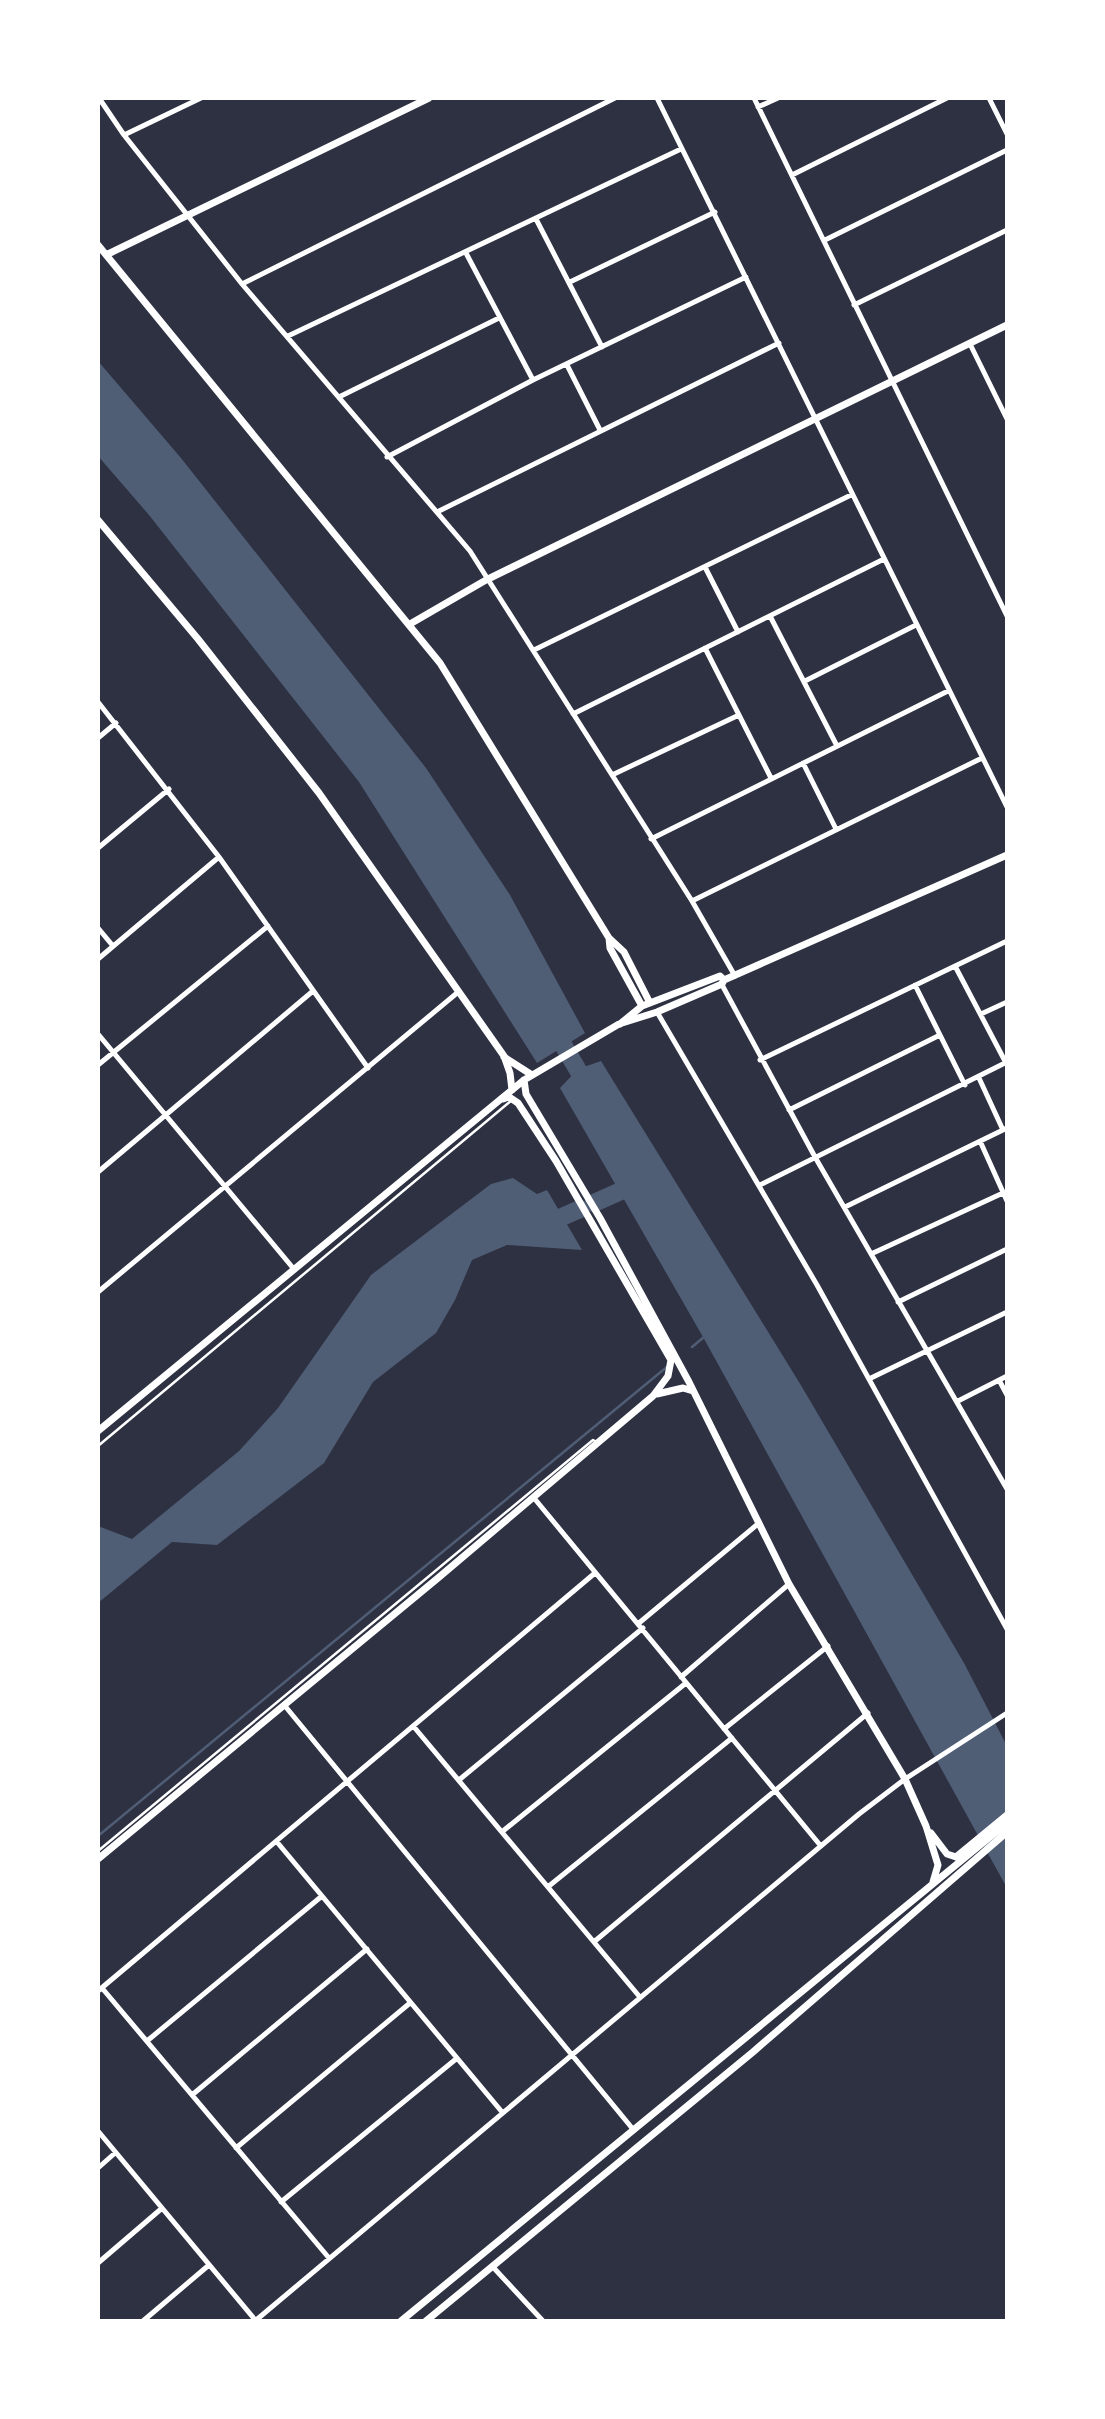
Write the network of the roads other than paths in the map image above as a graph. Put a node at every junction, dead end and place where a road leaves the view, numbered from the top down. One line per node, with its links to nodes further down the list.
1 (99, 98): 12 (street)
2 (201, 98): 12 (street)
3 (429, 98): 17 (street)
4 (615, 98): 26 (street)
5 (657, 98): 13 (street)
6 (754, 98): 10 (street)
7 (778, 98): 10 (street)
8 (947, 98): 15 (street)
9 (989, 98): 11 (street)
10 (758, 107): 15 (street)
11 (1007, 134)
12 (124, 135): 17 (street)
13 (681, 149): 16 (street); 18 (street)
14 (1007, 150): 20 (street)
15 (792, 175): 20 (street)
16 (715, 212): 24 (street); 25 (street)
17 (187, 215): 23 (street); 26 (street)
18 (536, 219): 22 (street); 25 (street)
19 (1007, 230): 27 (street)
20 (825, 240): 27 (street)
21 (98, 245): 23 (street)
22 (466, 253): 28 (street); 30 (street)
23 (106, 256): 50 (street)
24 (746, 277): 31 (street); 33 (street)
25 (570, 282): 33 (street)
26 (242, 284): 30 (street)
27 (854, 305): 36 (street)
28 (499, 318): 35 (street); 37 (street)
29 (1007, 325): 32 (street)
30 (288, 336): 37 (street)
31 (779, 342): 39 (street); 40 (street)
32 (970, 344): 36 (street); 38 (street)
33 (602, 347): 34 (street)
34 (567, 365): 35 (street); 40 (street)
35 (533, 380): 41 (street)
36 (891, 383): 39 (street); 48 (street)
37 (341, 396): 41 (street)
38 (1007, 418)
39 (817, 420): 42 (street); 47 (street)
40 (600, 430): 43 (street)
41 (387, 457): 43 (street)
42 (851, 495): 45 (street); 46 (street)
43 (437, 512): 47 (street)
44 (98, 520): 86 (street)
45 (884, 559): 49 (street); 51 (street)
46 (705, 567): 52 (street); 54 (street)
47 (486, 580): 50 (street); 54 (street)
48 (1007, 616)
49 (770, 617): 52 (street); 55 (street)
50 (410, 624): 77 (street)
51 (916, 625): 55 (street); 56 (street)
52 (738, 632): 53 (street)
53 (705, 648): 58 (street); 59 (street)
54 (534, 650): 58 (street)
55 (805, 681): 62 (street)
56 (948, 691): 62 (street); 63 (street)
57 (98, 702): 60 (street)
58 (573, 714): 65 (street)
59 (739, 716): 65 (street); 66 (street)
60 (116, 723): 61 (street); 67 (street)
61 (98, 738)
62 (837, 746): 64 (street)
63 (982, 758): 68 (street); 69 (street)
64 (803, 763): 66 (street); 69 (street)
65 (612, 775): 70 (street)
66 (771, 778): 70 (street)
67 (169, 789): 71 (street); 73 (street)
68 (1007, 807)
69 (836, 829): 74 (street)
70 (651, 839): 74 (street)
71 (98, 848)
72 (1007, 855): 82 (street)
73 (219, 857): 75 (street); 79 (street)
74 (692, 901): 82 (street)
75 (268, 926): 85 (street); 95 (street)
76 (98, 928): 79 (street)
77 (609, 938): 88 (street); 89 (street)
78 (1007, 941): 81 (street)
79 (113, 946): 80 (street)
80 (98, 959)
81 (955, 966): 84 (street); 91 (street)
82 (735, 976): 83 (street)
83 (722, 980): 88 (street); 90 (street); 97 (street)
84 (915, 985): 94 (street); 97 (street)
85 (313, 991): 100 (street); 109 (street)
86 (457, 993): 96 (street); 100 (street)
87 (1007, 1002): 91 (street)
88 (650, 1003): 89 (street)
89 (642, 1006): 92 (street)
90 (657, 1012): 92 (street); 118 (street)
91 (981, 1014): 98 (street)
92 (620, 1024): 101 (street)
93 (98, 1034): 95 (street)
94 (940, 1035): 104 (street); 108 (street)
95 (113, 1052): 99 (street); 109 (street)
96 (504, 1056): 101 (street); 105 (street)
97 (760, 1060): 108 (street)
98 (1007, 1063): 102 (street)
99 (98, 1065)
100 (368, 1068): 119 (street)
101 (532, 1075): 103 (street)
102 (979, 1078): 104 (street); 112 (street)
103 (524, 1080): 105 (street); 110 (street)
104 (965, 1085): 115 (street)
105 (512, 1090): 106 (street)
106 (502, 1099): 107 (street); 125 (street)
107 (513, 1099): 111 (street); 139 (lane)
108 (789, 1110): 115 (street)
109 (166, 1116): 117 (street); 119 (street)
110 (542, 1119): 111 (street); 114 (street)
111 (534, 1125): 116 (street)
112 (1005, 1129): 113 (street)
113 (980, 1141): 120 (street); 122 (street)
114 (564, 1156): 116 (street); 133 (street)
115 (815, 1157): 118 (street); 122 (street)
116 (556, 1161): 135 (street)
117 (98, 1172)
118 (760, 1185): 131 (street)
119 (224, 1186): 125 (street); 126 (street)
120 (1003, 1193): 121 (street); 124 (street)
121 (1007, 1201)
122 (845, 1208): 124 (street)
123 (1007, 1249): 127 (street)
124 (871, 1254): 127 (street)
125 (293, 1268): 137 (street)
126 (98, 1292)
127 (898, 1302): 129 (street)
128 (1007, 1312): 129 (street)
129 (927, 1350): 131 (street); 136 (street)
130 (1007, 1376): 132 (street)
131 (870, 1378): 146 (street)
132 (999, 1380): 134 (street); 136 (street)
133 (694, 1391): 135 (street); 142 (street)
134 (1007, 1395)
135 (653, 1396): 138 (street)
136 (958, 1401): 140 (street)
137 (98, 1431)
138 (595, 1441): 141 (street); 168 (lane)
139 (98, 1446)
140 (1007, 1489)
141 (534, 1498): 143 (street); 150 (street)
142 (759, 1523): 144 (street); 145 (street)
143 (595, 1573): 145 (street); 153 (street)
144 (789, 1584): 147 (street); 148 (street)
145 (641, 1626): 148 (street); 157 (street)
146 (1007, 1629)
147 (828, 1646): 151 (street); 154 (street)
148 (681, 1677): 149 (street)
149 (687, 1683): 154 (street); 163 (street)
150 (285, 1706): 158 (street); 169 (street)
151 (868, 1713): 156 (street); 159 (street)
152 (1007, 1713): 156 (street)
153 (414, 1727): 157 (street); 158 (street)
154 (724, 1728): 155 (street)
155 (732, 1738): 159 (street); 171 (street)
156 (905, 1779): 162 (street); 166 (street)
157 (459, 1780): 163 (street)
158 (347, 1782): 165 (street); 181 (street)
159 (775, 1790): 166 (street); 173 (street)
160 (1007, 1815): 167 (street)
161 (1007, 1823): 167 (street)
162 (926, 1826): 167 (street); 170 (street)
163 (503, 1831): 171 (street)
164 (1007, 1832): 167 (street)
165 (277, 1842): 172 (street); 175 (street)
166 (820, 1845): 176 (street)
167 (977, 1849): 170 (street); 180 (street)
168 (98, 1851)
169 (98, 1859)
170 (933, 1882): 178 (street)
171 (549, 1886): 173 (street)
172 (322, 1895): 174 (street); 179 (street)
173 (595, 1941): 176 (street)
174 (367, 1949): 177 (street); 183 (street)
175 (100, 1990): 179 (street)
176 (639, 1996): 181 (street)
177 (410, 2003): 182 (street); 188 (street)
178 (743, 2039): 180 (street); 186 (street)
179 (147, 2041): 183 (street)
180 (753, 2052): 187 (street)
181 (571, 2053): 184 (street); 186 (street)
182 (456, 2059): 184 (street); 191 (street)
183 (192, 2095): 188 (street)
184 (502, 2112): 193 (street)
185 (98, 2131): 189 (street)
186 (629, 2131): 187 (street); 199 (street)
187 (636, 2146): 196 (street)
188 (236, 2148): 191 (street)
189 (115, 2153): 190 (street); 192 (street)
190 (98, 2168)
191 (281, 2203): 193 (street)
192 (160, 2208): 194 (street); 195 (street)
193 (329, 2258): 198 (street)
194 (98, 2263)
195 (209, 2265): 197 (street); 198 (street)
196 (492, 2266): 200 (street); 201 (street)
197 (143, 2321)
198 (255, 2321)
199 (401, 2321)
200 (426, 2321)
201 (543, 2321)

